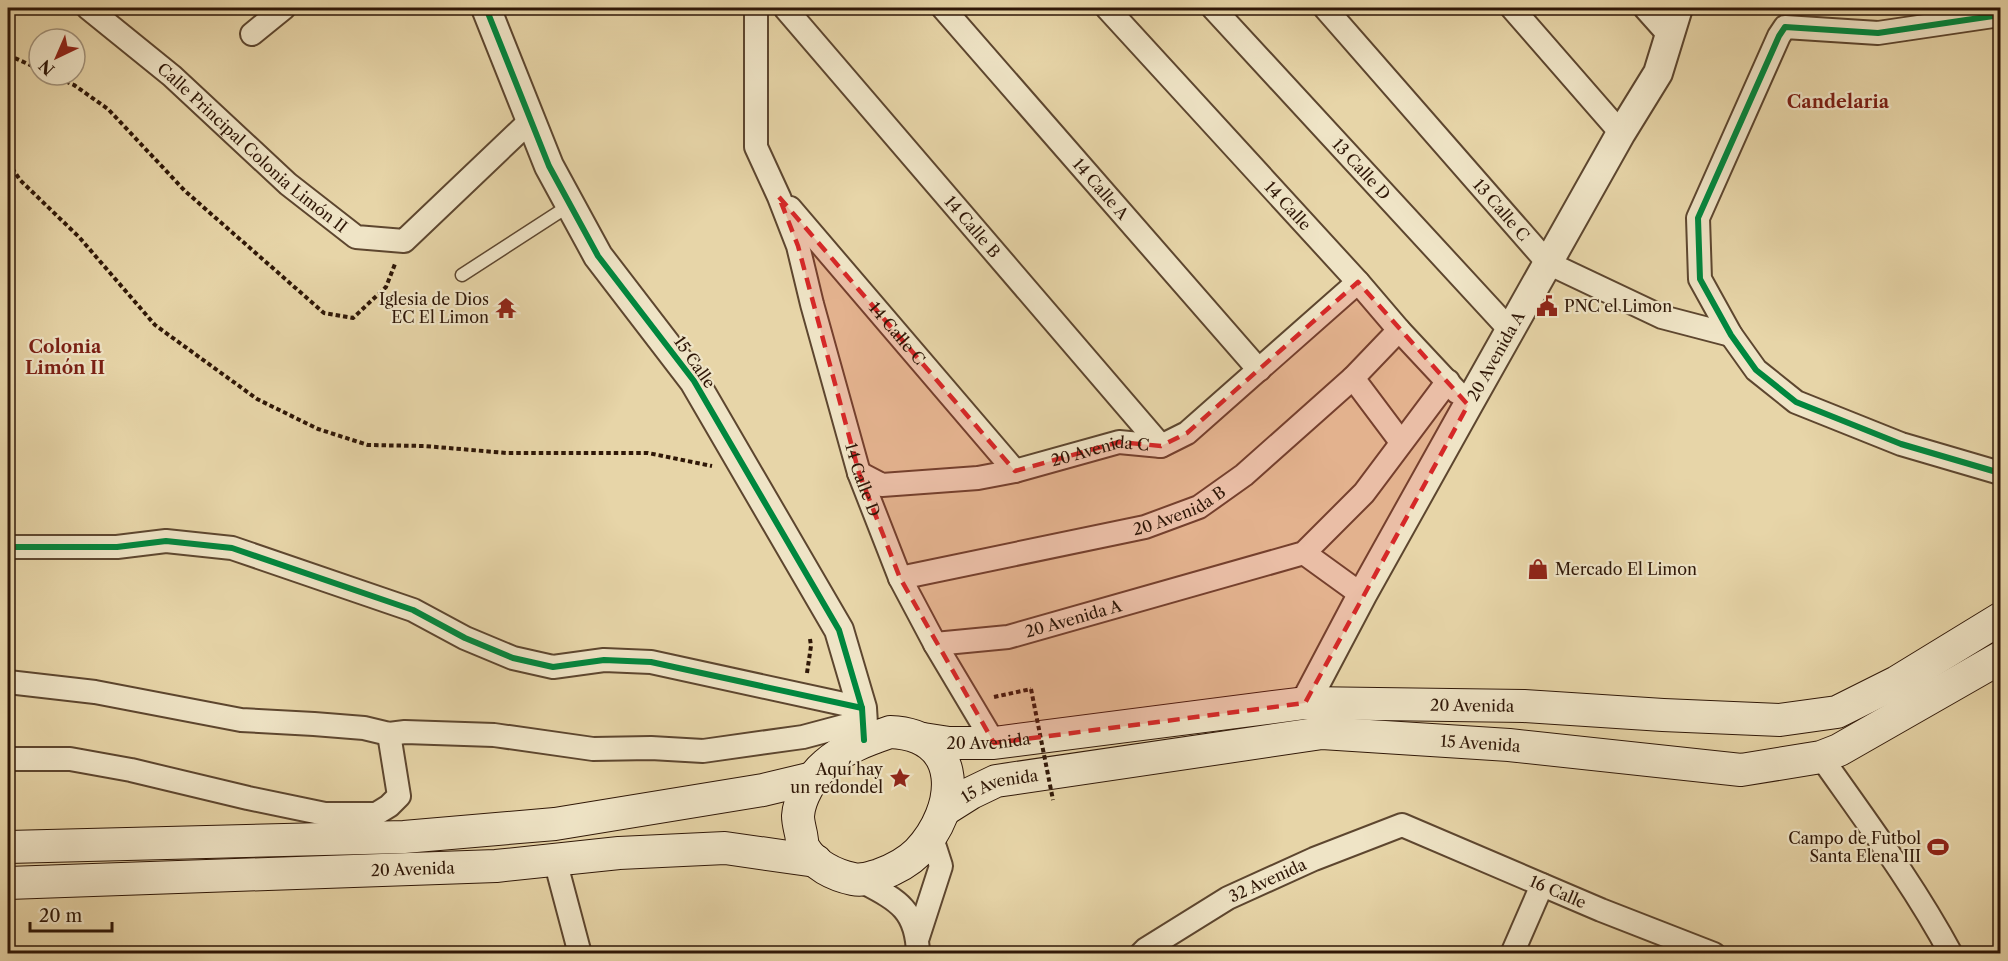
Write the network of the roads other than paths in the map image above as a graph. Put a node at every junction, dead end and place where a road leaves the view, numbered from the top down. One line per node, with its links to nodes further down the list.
1 (88, 8): 16 (street, Calle Principal Colonia Limón II)
2 (284, 8): 14 (street)
3 (486, 8): 16 (street, 15 Calle)
4 (756, 8): 18 (street)
5 (785, 8): 31 (street, 14 Calle B)
6 (943, 8): 26 (street, 14 Calle A)
7 (1107, 8): 22 (street, 14 Calle)
8 (1213, 8): 24 (street, 13 Calle D)
9 (1326, 8): 20 (street, 13 Calle C)
10 (1512, 8): 17 (street)
11 (1645, 8): 15 (street)
12 (1678, 8): 15 (street, 20 Avenida A)
13 (2001, 15): 25 (street)
14 (252, 34)
15 (1670, 36): 17 (street, 20 Avenida A)
16 (531, 120): 19 (street, 15 Calle)
17 (1621, 133): 20 (street, 20 Avenida A)
18 (779, 197): 32 (street, 14 Calle C); 33 (street, 14 Calle D)
19 (570, 205): 21 (lane); 44 (street, 15 Calle)
20 (1548, 262): 24 (street, 20 Avenida A); 25 (street, 13 Calle C)
21 (462, 275)
22 (1358, 282): 23 (street, 14 Calle); 26 (street, 20 Avenida C)
23 (1399, 330): 27 (street, 20 Avenida B); 28 (street, 14 Calle)
24 (1510, 330): 29 (street, 20 Avenida A)
25 (1731, 335): 34 (street)
26 (1259, 370): 31 (street, 20 Avenida C)
27 (1353, 378): 30 (street); 37 (street, 20 Avenida B)
28 (1448, 381): 29 (street, 14 Calle); 30 (street, 20 Avenida A)
29 (1468, 405): 38 (street, 20 Avenida A)
30 (1401, 442): 36 (street, 20 Avenida A)
31 (1161, 446): 32 (street, 20 Avenida C)
32 (1016, 471): 33 (street, 20 Avenida C)
33 (859, 473): 37 (street, 14 Calle D)
34 (2001, 473)
35 (8, 547): 44 (street)
36 (1304, 553): 38 (street); 40 (street, 20 Avenida A)
37 (900, 578): 40 (street, 14 Calle D)
38 (1362, 595): 43 (street, 20 Avenida A)
39 (2001, 619): 43 (main road, 20 Avenida)
40 (935, 644): 47 (street, 14 Calle D)
41 (2001, 658): 48 (main road, 15 Avenida)
42 (8, 682): 45 (street)
43 (1305, 703): 47 (main road, 20 Avenida)
44 (863, 723): 45 (street); 46 (main road); 50 (main road)
45 (389, 734): 49 (street)
46 (922, 739): 47 (main road, 20 Avenida); 51 (main road)
47 (994, 743)
48 (1821, 757): 51 (main road, 15 Avenida); 64 (street)
49 (8, 759)
50 (813, 778): 53 (main road, 20 Avenida); 55 (main road)
51 (938, 822): 56 (main road); 59 (street)
52 (1402, 825): 58 (street, 16 Calle); 61 (street, 32 Avenida)
53 (8, 847)
54 (555, 860): 55 (main road, 20 Avenida); 57 (main road, 20 Avenida); 60 (street)
55 (816, 861): 56 (main road)
56 (861, 880): 59 (street)
57 (8, 883)
58 (1542, 885): 62 (street); 63 (street, 16 Calle)
59 (918, 945)
60 (580, 954)
61 (1141, 954)
62 (1512, 954)
63 (1714, 954)
64 (1951, 954)

